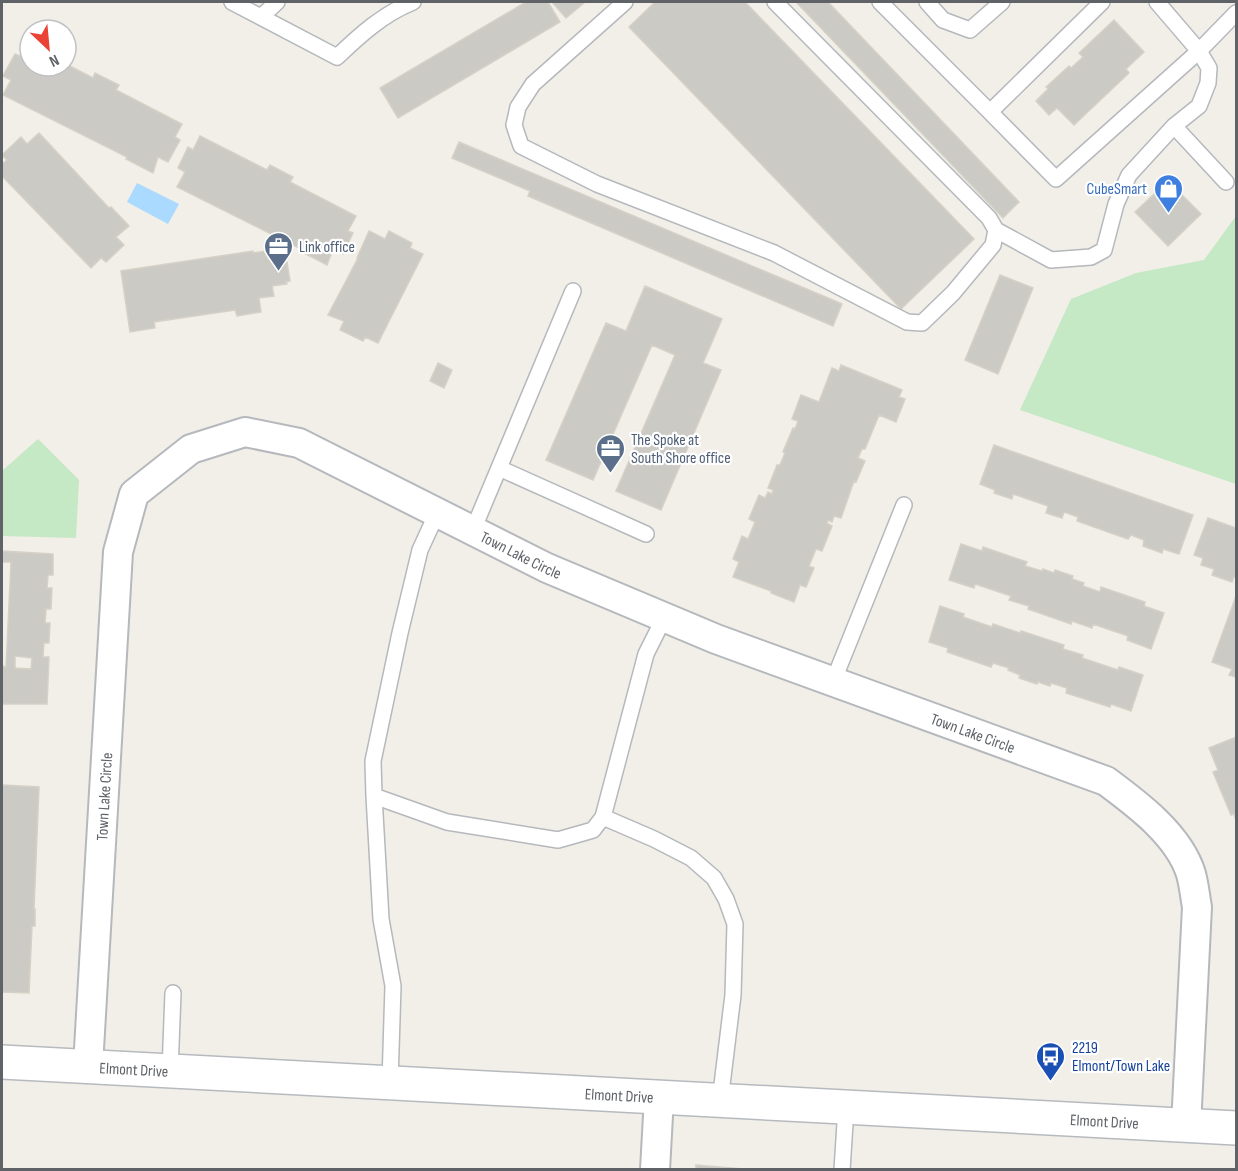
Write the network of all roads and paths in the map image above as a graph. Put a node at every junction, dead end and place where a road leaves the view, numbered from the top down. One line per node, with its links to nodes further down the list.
1 (232, 2): 12 (lane)
2 (277, 2): 12 (lane)
3 (413, 2): 12 (lane)
4 (625, 2): 17 (lane)
5 (775, 2): 17 (lane)
6 (880, 2): 14 (lane)
7 (927, 2): 8 (lane)
8 (1002, 2)
9 (1102, 2): 14 (lane)
10 (1157, 2): 13 (lane)
11 (1236, 13): 13 (lane)
12 (261, 17)
13 (1199, 51): 14 (lane); 15 (lane)
14 (990, 112)
15 (1174, 126): 16 (lane); 17 (lane)
16 (1226, 182)
17 (996, 230)
18 (573, 291): 19 (lane)
19 (499, 468): 22 (lane); 23 (lane)
20 (904, 505): 25 (lane)
21 (437, 513): 22 (street, Town Lake Circle); 26 (lane); 30 (street, Town Lake Circle)
22 (473, 530): 24 (street, Town Lake Circle)
23 (646, 534)
24 (664, 618): 25 (street, Town Lake Circle); 27 (lane)
25 (833, 682): 36 (street, Town Lake Circle)
26 (374, 796): 27 (lane); 32 (lane)
27 (603, 817): 34 (lane)
28 (173, 993): 31 (lane)
29 (2, 1062): 30 (street, Elmont Drive)
30 (88, 1066): 31 (street, Elmont Drive)
31 (170, 1071): 32 (street, Elmont Drive)
32 (390, 1082): 33 (street, Elmont Drive)
33 (658, 1097): 34 (street, Elmont Drive); 38 (street)
34 (720, 1101): 35 (street, Elmont Drive)
35 (846, 1108): 36 (street, Elmont Drive); 39 (lane)
36 (1186, 1126): 37 (street, Elmont Drive)
37 (1236, 1128)
38 (655, 1170)
39 (842, 1170)

